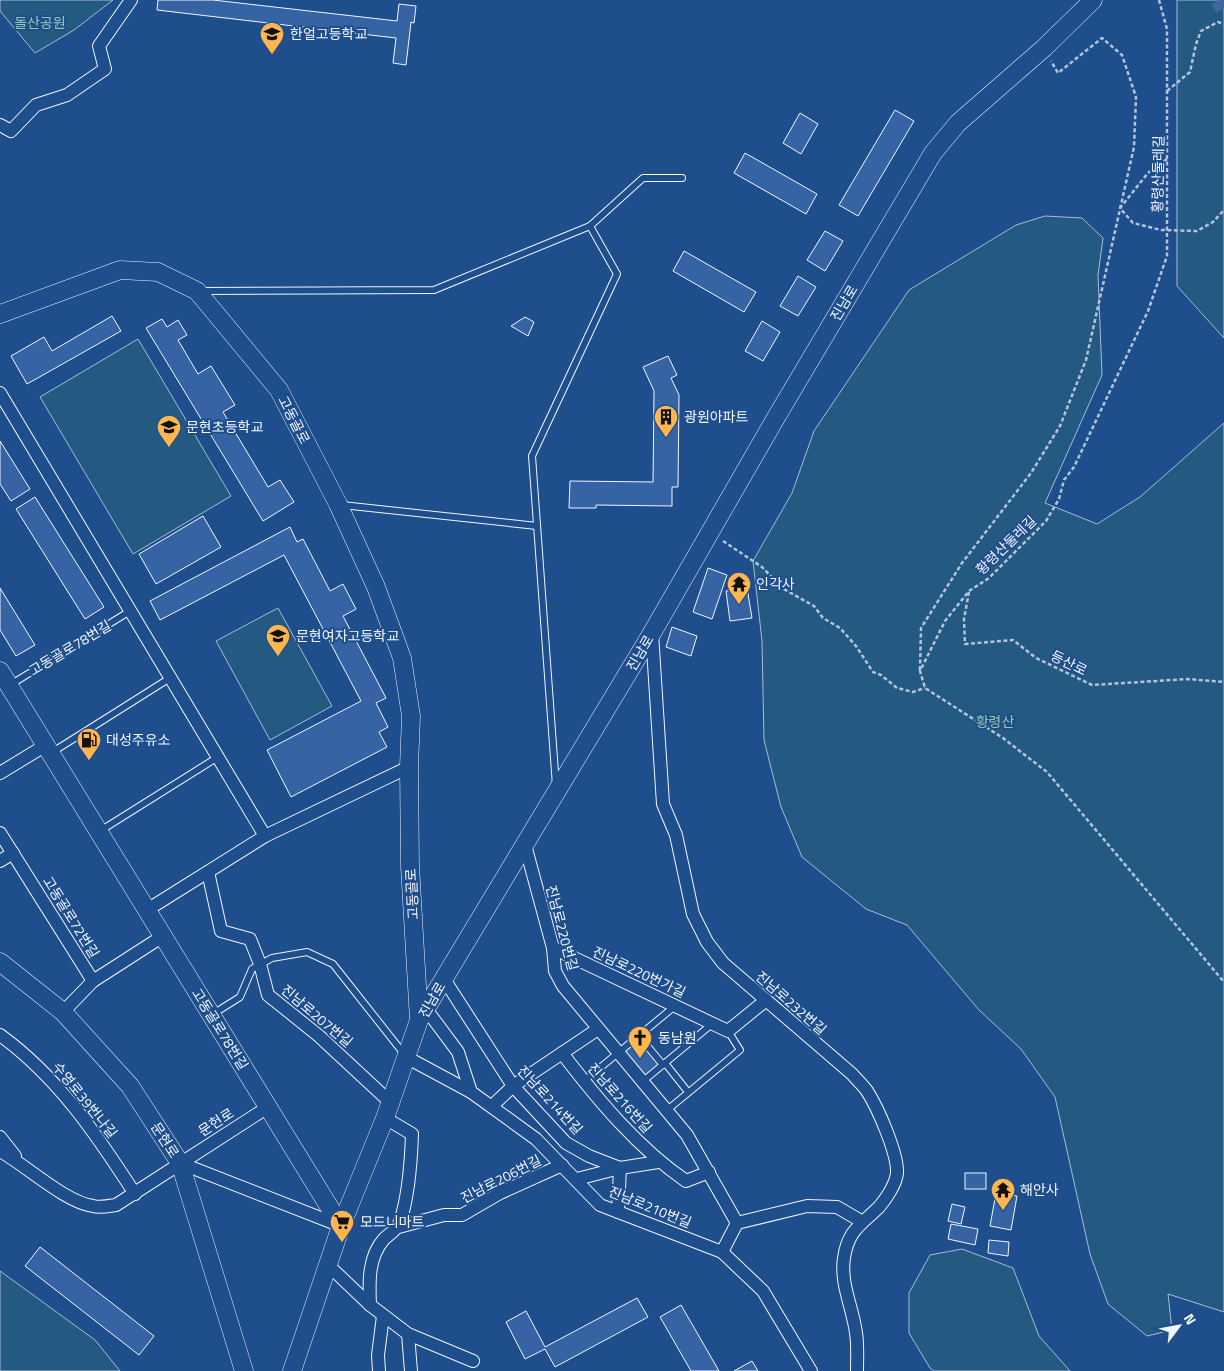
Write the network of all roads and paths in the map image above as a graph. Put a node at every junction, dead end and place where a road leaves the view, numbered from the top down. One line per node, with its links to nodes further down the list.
1 (131, 0): 7 (street)
2 (1094, 0): 5 (street, 진남로)
3 (1159, 0): 6 (path, 황령산둘레길)
4 (1224, 24): 6 (path)
5 (1044, 48): 10 (path); 18 (street, 진남로)
6 (1167, 91): 8 (path, 황령산둘레길)
7 (6, 128)
8 (1168, 158): 10 (path); 13 (path, 황령산둘레길)
9 (682, 178): 12 (lane)
10 (1120, 208): 13 (path); 23 (path)
11 (1224, 210): 13 (path)
12 (590, 226): 14 (lane); 19 (lane)
13 (1167, 230): 20 (path, 황령산둘레길)
14 (197, 291): 15 (street, 고동골로); 17 (street, 고동골로)
15 (0, 314)
16 (0, 393): 21 (street)
17 (338, 504): 19 (lane); 30 (street, 고동골로)
18 (715, 523): 22 (street, 진남로); 27 (path)
19 (537, 526): 32 (lane)
20 (969, 591): 23 (path, 황령산둘레길); 26 (path, 등산로)
21 (130, 611): 24 (lane, 고동골로78번길); 25 (street)
22 (652, 633): 32 (street, 진남로); 48 (street, 진남로232번길)
23 (920, 671): 27 (path)
24 (4, 678): 28 (street, 고동골로78번길)
25 (170, 678): 28 (lane); 29 (street)
26 (1224, 682)
27 (925, 688): 47 (path)
28 (48, 749): 31 (street); 33 (street, 고동골로78번길)
29 (218, 758): 33 (lane); 35 (street)
30 (409, 767): 35 (street); 52 (street, 고동골로)
31 (0, 773)
32 (556, 792): 36 (street, 진남로)
33 (99, 831): 40 (street, 고동골로78번길)
34 (0, 833): 37 (street, 고동골로72번길)
35 (265, 836): 39 (street)
36 (524, 845): 42 (street, 진남로220번길); 45 (street, 진남로)
37 (13, 853): 38 (street); 46 (street, 고동골로72번길)
38 (0, 861)
39 (208, 872): 40 (street); 44 (street, 진남로207번길)
40 (147, 910): 41 (street, 고동골로78번길)
41 (163, 936): 46 (street); 51 (street, 고동골로78번길)
42 (553, 948): 49 (street, 진남로220번가길); 54 (street, 진남로220번길)
43 (0, 962): 50 (street, 문현로)
44 (260, 964): 51 (lane); 60 (lane); 69 (street, 진남로207번길)
45 (444, 979): 52 (street, 진남로); 64 (street, 진남로214번길)
46 (93, 981): 50 (street)
47 (1224, 982)
48 (765, 1001): 55 (street); 82 (street, 진남로232번길)
49 (675, 1006): 53 (street, 진남로220번가길); 57 (lane)
50 (63, 1012): 75 (street, 문현로)
51 (212, 1015): 68 (street, 고동골로78번길)
52 (423, 1015): 60 (street, 진남로); 65 (street)
53 (712, 1024): 55 (street, 진남로220번가길); 61 (lane)
54 (598, 1030): 58 (street); 59 (street, 진남로220번길)
55 (728, 1031): 66 (lane)
56 (0, 1035): 80 (street, 수영로39번나길)
57 (639, 1036): 59 (lane); 61 (lane)
58 (562, 1053): 62 (street, 진남로216번길); 64 (street)
59 (618, 1053): 62 (lane); 63 (street, 진남로220번길)
60 (406, 1057): 65 (street, 진남로210번길); 69 (street, 진남로)
61 (664, 1064): 63 (lane); 66 (lane)
62 (584, 1081): 73 (street, 진남로216번길)
63 (642, 1082): 70 (street, 진남로220번길)
64 (513, 1086): 67 (street); 77 (street, 진남로214번길)
65 (472, 1092): 67 (street, 진남로210번길)
66 (688, 1092): 70 (lane)
67 (492, 1106): 76 (street, 진남로210번길)
68 (268, 1107): 75 (street, 문헌로); 84 (street, 고동골로78번길)
69 (388, 1110): 84 (street, 진남로); 85 (street)
70 (666, 1110): 78 (street, 진남로220번길)
71 (0, 1138): 74 (street)
72 (0, 1151): 74 (street)
73 (658, 1162): 77 (street); 78 (street, 진남로216번길)
74 (22, 1163): 80 (street, 문헌로)
75 (180, 1163): 80 (street, 문헌로); 84 (street); 92 (street, 문현로)
76 (562, 1165): 79 (street, 진남로210번길); 85 (street, 진남로206번길)
77 (620, 1168): 79 (street); 81 (street)
78 (709, 1172): 83 (street, 진남로220번길)
79 (577, 1179): 81 (street, 진남로210번길)
80 (135, 1194)
81 (618, 1212): 86 (street, 진남로210번길)
82 (862, 1221): 83 (street); 97 (street, 진남로232번길)
83 (737, 1223): 86 (street)
84 (341, 1226): 87 (street, 진남로)
85 (395, 1228): 88 (street)
86 (722, 1252): 96 (street, 진남로210번길)
87 (328, 1265): 88 (street); 93 (street, 진남로)
88 (370, 1305): 89 (street)
89 (383, 1316): 90 (street); 94 (street)
90 (408, 1334): 91 (street); 95 (street)
91 (474, 1361)
92 (244, 1371)
93 (292, 1371)
94 (380, 1371)
95 (411, 1371)
96 (811, 1371)
97 (857, 1371)

